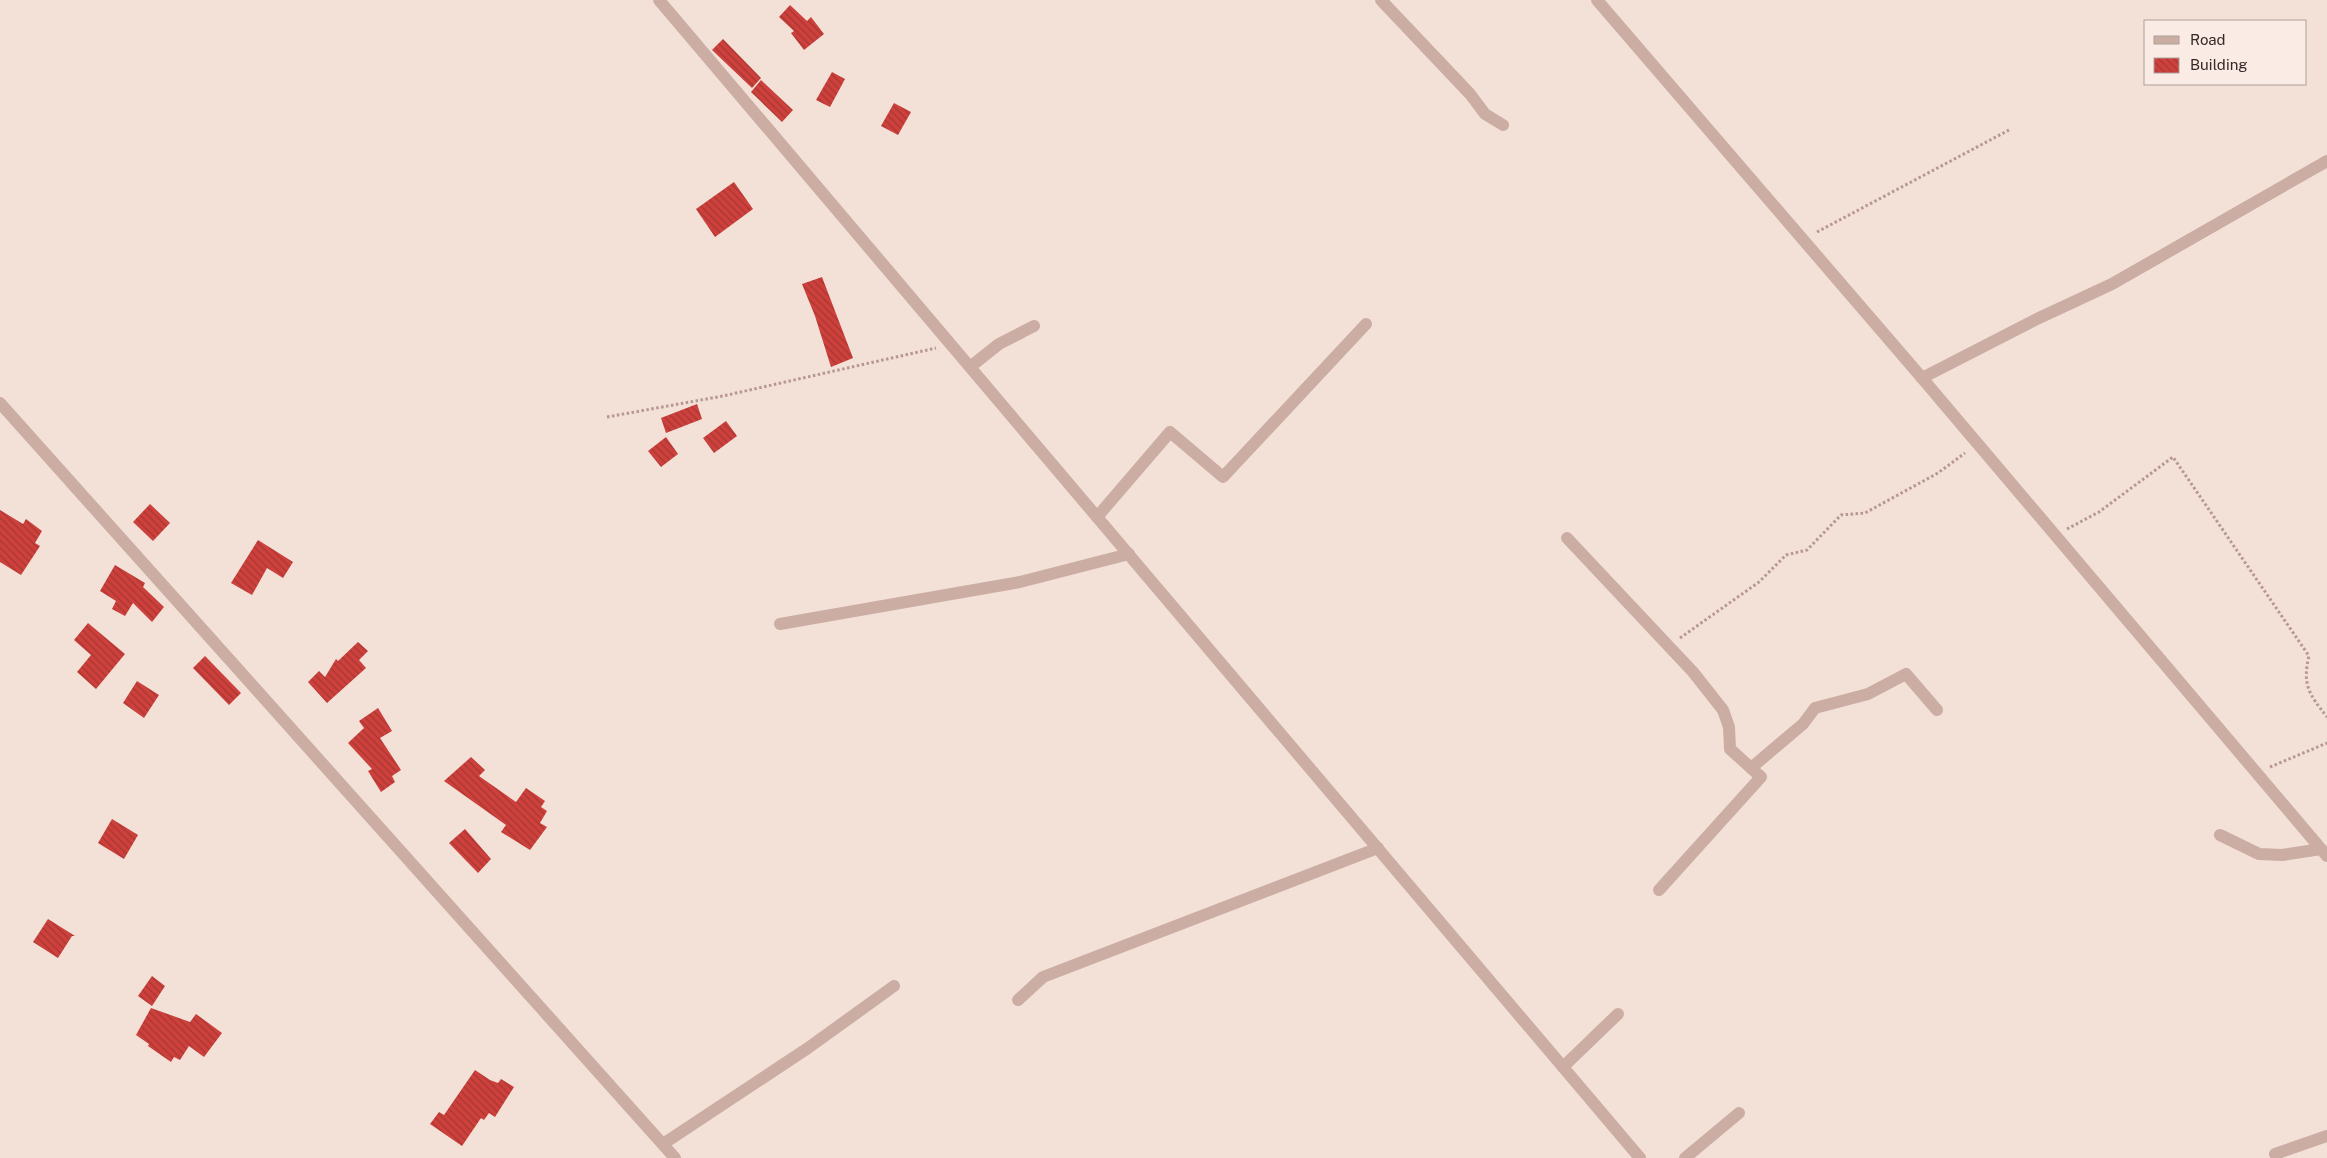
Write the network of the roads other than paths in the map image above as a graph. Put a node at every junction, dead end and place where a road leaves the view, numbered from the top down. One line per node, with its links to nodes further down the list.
1 (659, 0): 8 (street)
2 (1381, 0): 4 (street)
3 (1597, 0): 9 (street)
4 (1503, 125)
5 (2327, 161): 9 (street)
6 (1366, 324): 11 (street)
7 (1034, 326): 8 (street)
8 (970, 367): 11 (street)
9 (1922, 378): 19 (street)
10 (0, 403): 27 (street)
11 (1097, 517): 13 (street)
12 (1567, 538): 16 (street)
13 (1128, 554): 14 (street); 18 (street)
14 (780, 624)
15 (1937, 710): 16 (street)
16 (1751, 768): 20 (street)
17 (2220, 836): 19 (street)
18 (1378, 848): 22 (street); 24 (street)
19 (2324, 853)
20 (1659, 890)
21 (894, 986): 27 (street)
22 (1018, 1000)
23 (1618, 1014): 24 (street)
24 (1564, 1067): 30 (street)
25 (1739, 1113): 31 (street)
26 (2327, 1136): 28 (street)
27 (663, 1144): 29 (street)
28 (2276, 1154)
29 (675, 1158)
30 (1640, 1158)
31 (1685, 1158)

